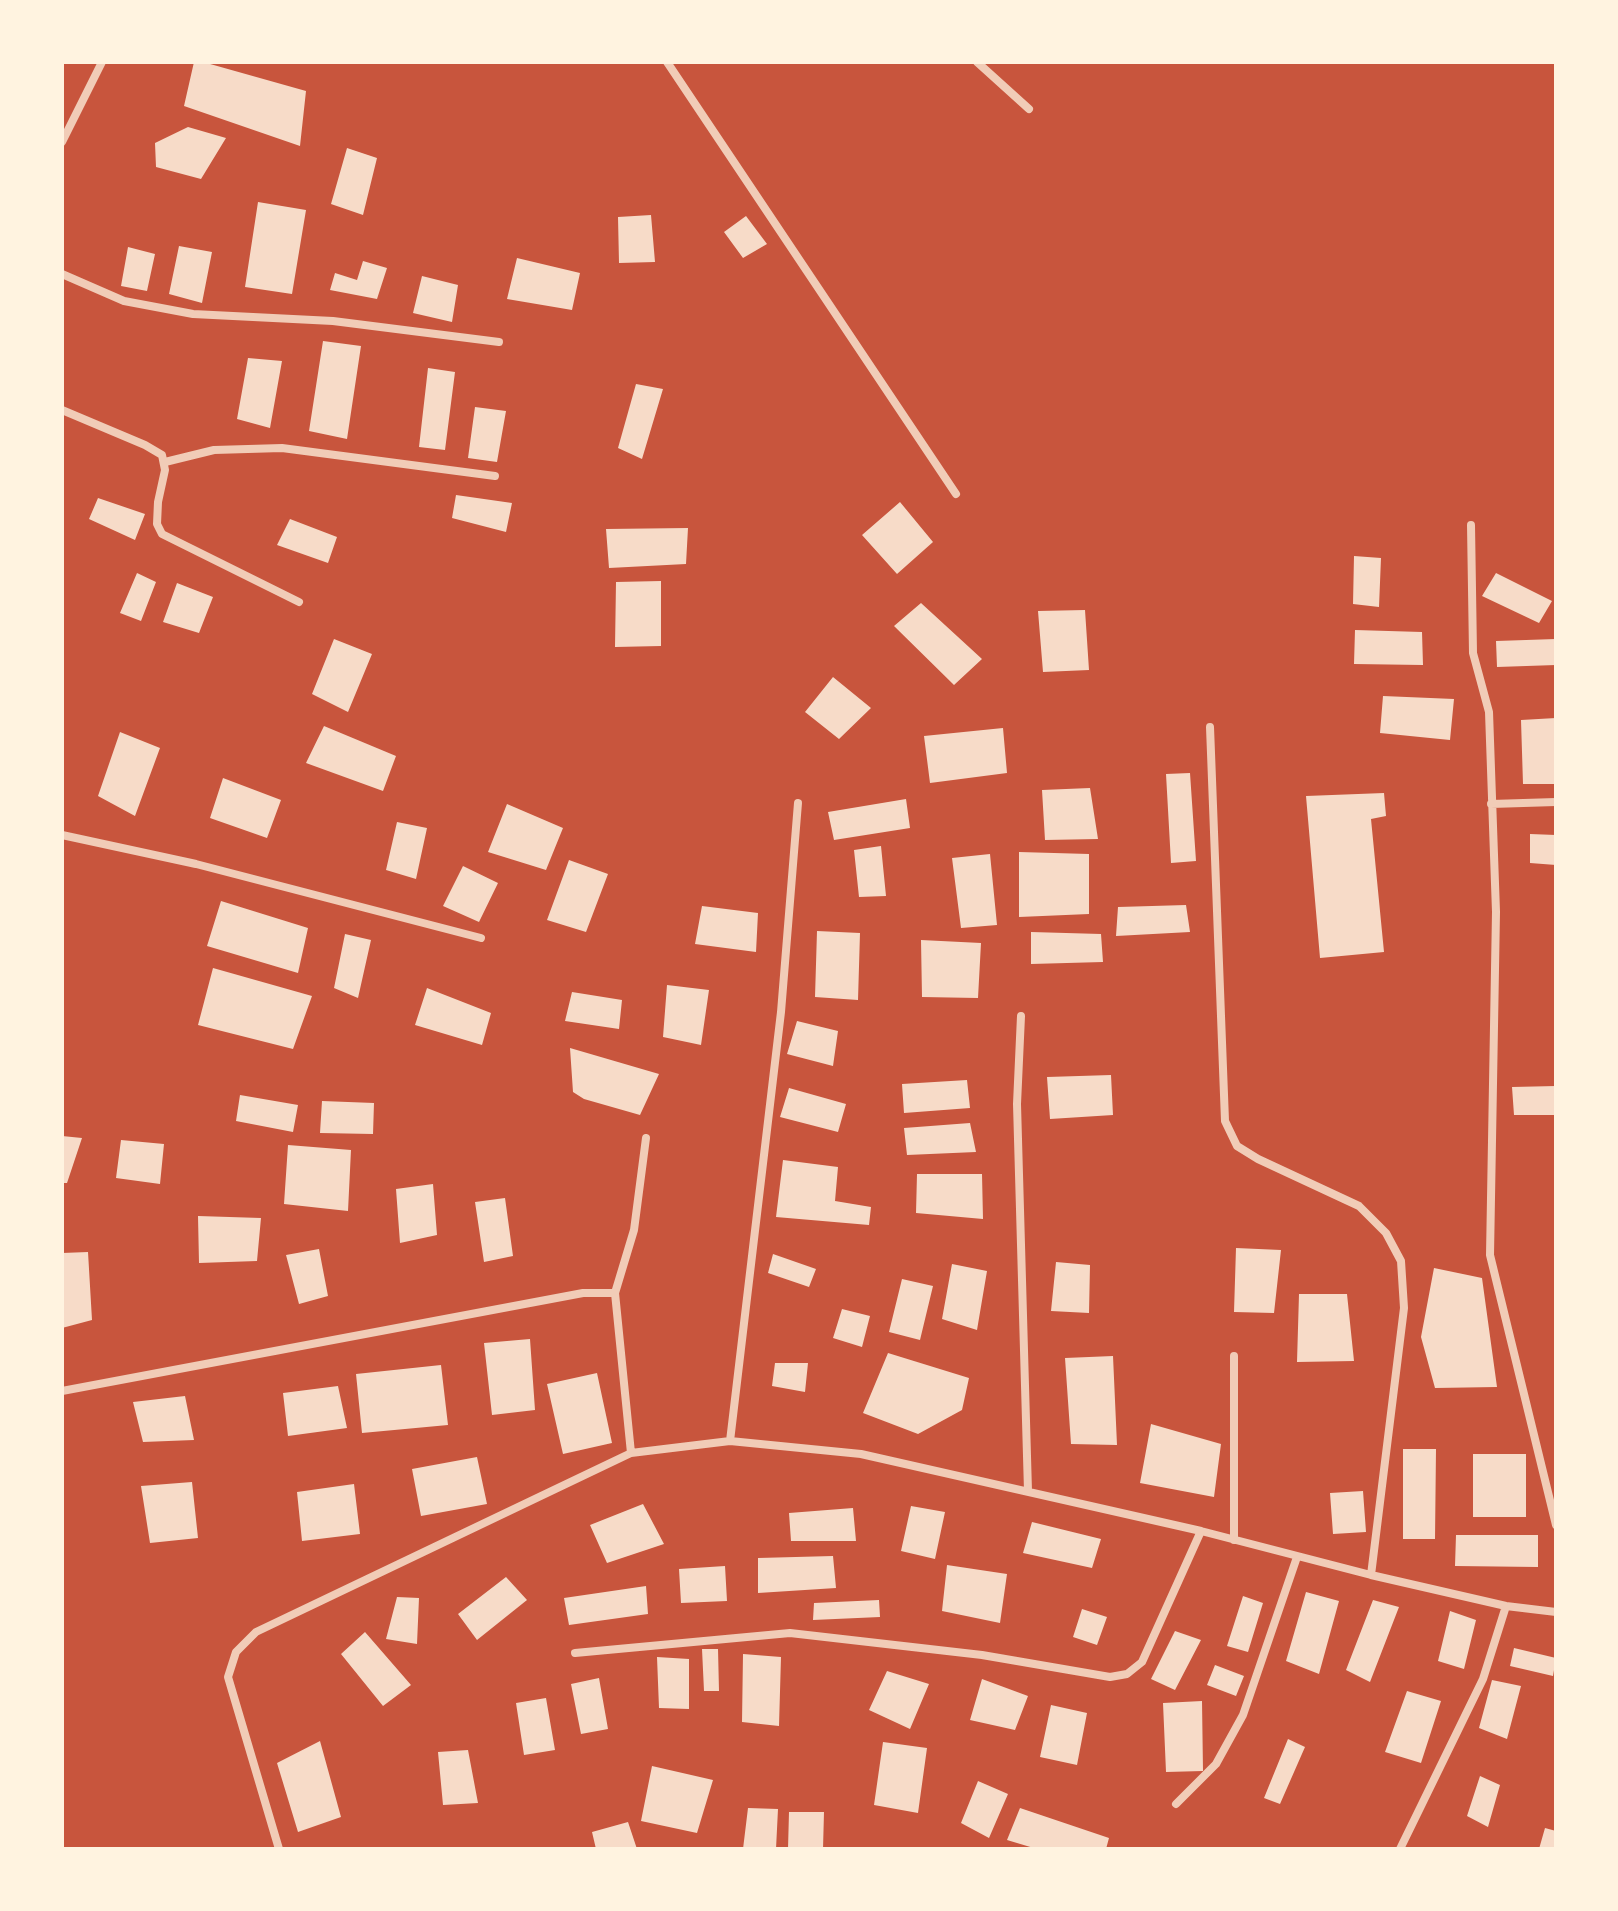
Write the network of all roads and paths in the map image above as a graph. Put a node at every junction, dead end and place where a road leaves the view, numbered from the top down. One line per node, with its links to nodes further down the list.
1 (102, 62): 5 (street)
2 (667, 62): 11 (street)
3 (977, 62): 4 (street)
4 (1029, 109)
5 (62, 142)
6 (62, 274): 7 (street)
7 (499, 342)
8 (62, 410): 9 (street)
9 (165, 462): 10 (street); 13 (street)
10 (495, 476)
11 (956, 494)
12 (1471, 525): 17 (street)
13 (299, 602)
14 (1210, 727): 32 (street)
15 (1556, 802): 17 (street)
16 (798, 803): 25 (street)
17 (1491, 804): 28 (street)
18 (62, 835): 19 (street)
19 (481, 938)
20 (1021, 1016): 27 (street)
21 (646, 1138): 22 (street)
22 (615, 1293): 24 (street); 26 (street)
23 (1234, 1356): 30 (street)
24 (62, 1391)
25 (730, 1441): 26 (street); 27 (street)
26 (631, 1453): 37 (street)
27 (1028, 1491): 29 (street)
28 (1556, 1525)
29 (1201, 1531): 30 (street); 35 (street)
30 (1234, 1540): 31 (street)
31 (1297, 1557): 32 (street); 36 (street)
32 (1371, 1575): 33 (street)
33 (1506, 1606): 34 (street); 38 (street)
34 (1556, 1612)
35 (575, 1653)
36 (1176, 1804)
37 (279, 1849)
38 (1400, 1849)

